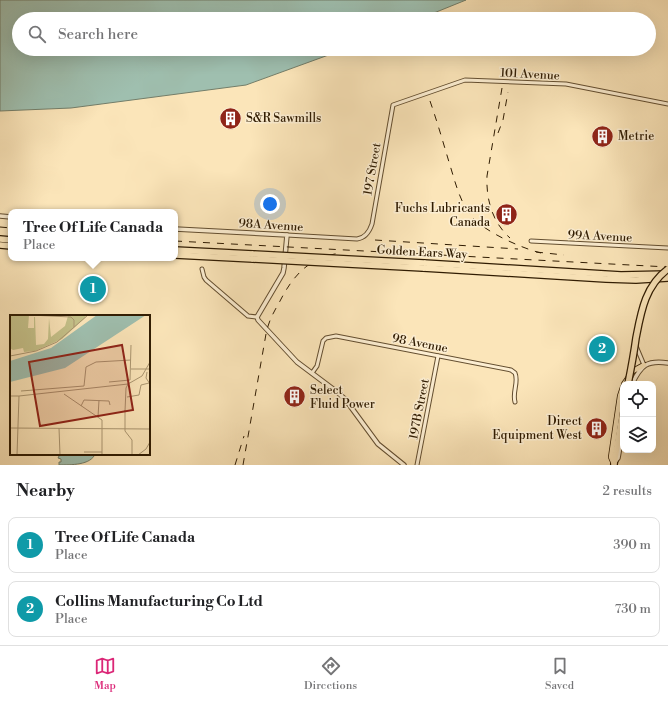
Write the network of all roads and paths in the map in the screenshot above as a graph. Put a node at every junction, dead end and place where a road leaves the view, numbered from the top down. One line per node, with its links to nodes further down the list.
1 (668, 104): 2 (street, 101 Avenue)
2 (393, 105): 5 (street, 197 Street)
3 (178, 229): 4 (street, 98A Avenue)
4 (287, 235): 5 (street, 98A Avenue); 16 (street)
5 (366, 236)
6 (531, 241): 7 (street, 99A Avenue)
7 (668, 248)
8 (178, 250): 10 (highway, Golden Ears Way)
9 (178, 255): 10 (highway, Golden Ears Way)
10 (253, 257): 14 (highway, Golden Ears Way, bridge)
11 (202, 269): 16 (street)
12 (668, 269): 23 (highway, bridge)
13 (668, 274): 14 (highway, Golden Ears Way)
14 (621, 277): 15 (highway, Golden Ears Way)
15 (668, 278)
16 (257, 317): 21 (street)
17 (635, 343): 20 (street)
18 (438, 356): 21 (street, 98 Avenue); 26 (street, 98 Avenue); 31 (street, 197B Street)
19 (668, 363): 20 (street)
20 (644, 365): 22 (main road); 24 (street)
21 (312, 373): 30 (street)
22 (626, 381)
23 (629, 381)
24 (634, 381)
25 (620, 396): 29 (main road)
26 (515, 402)
27 (622, 417): 29 (highway)
28 (620, 447): 29 (street)
29 (614, 464)
30 (404, 465)
31 (417, 465)

